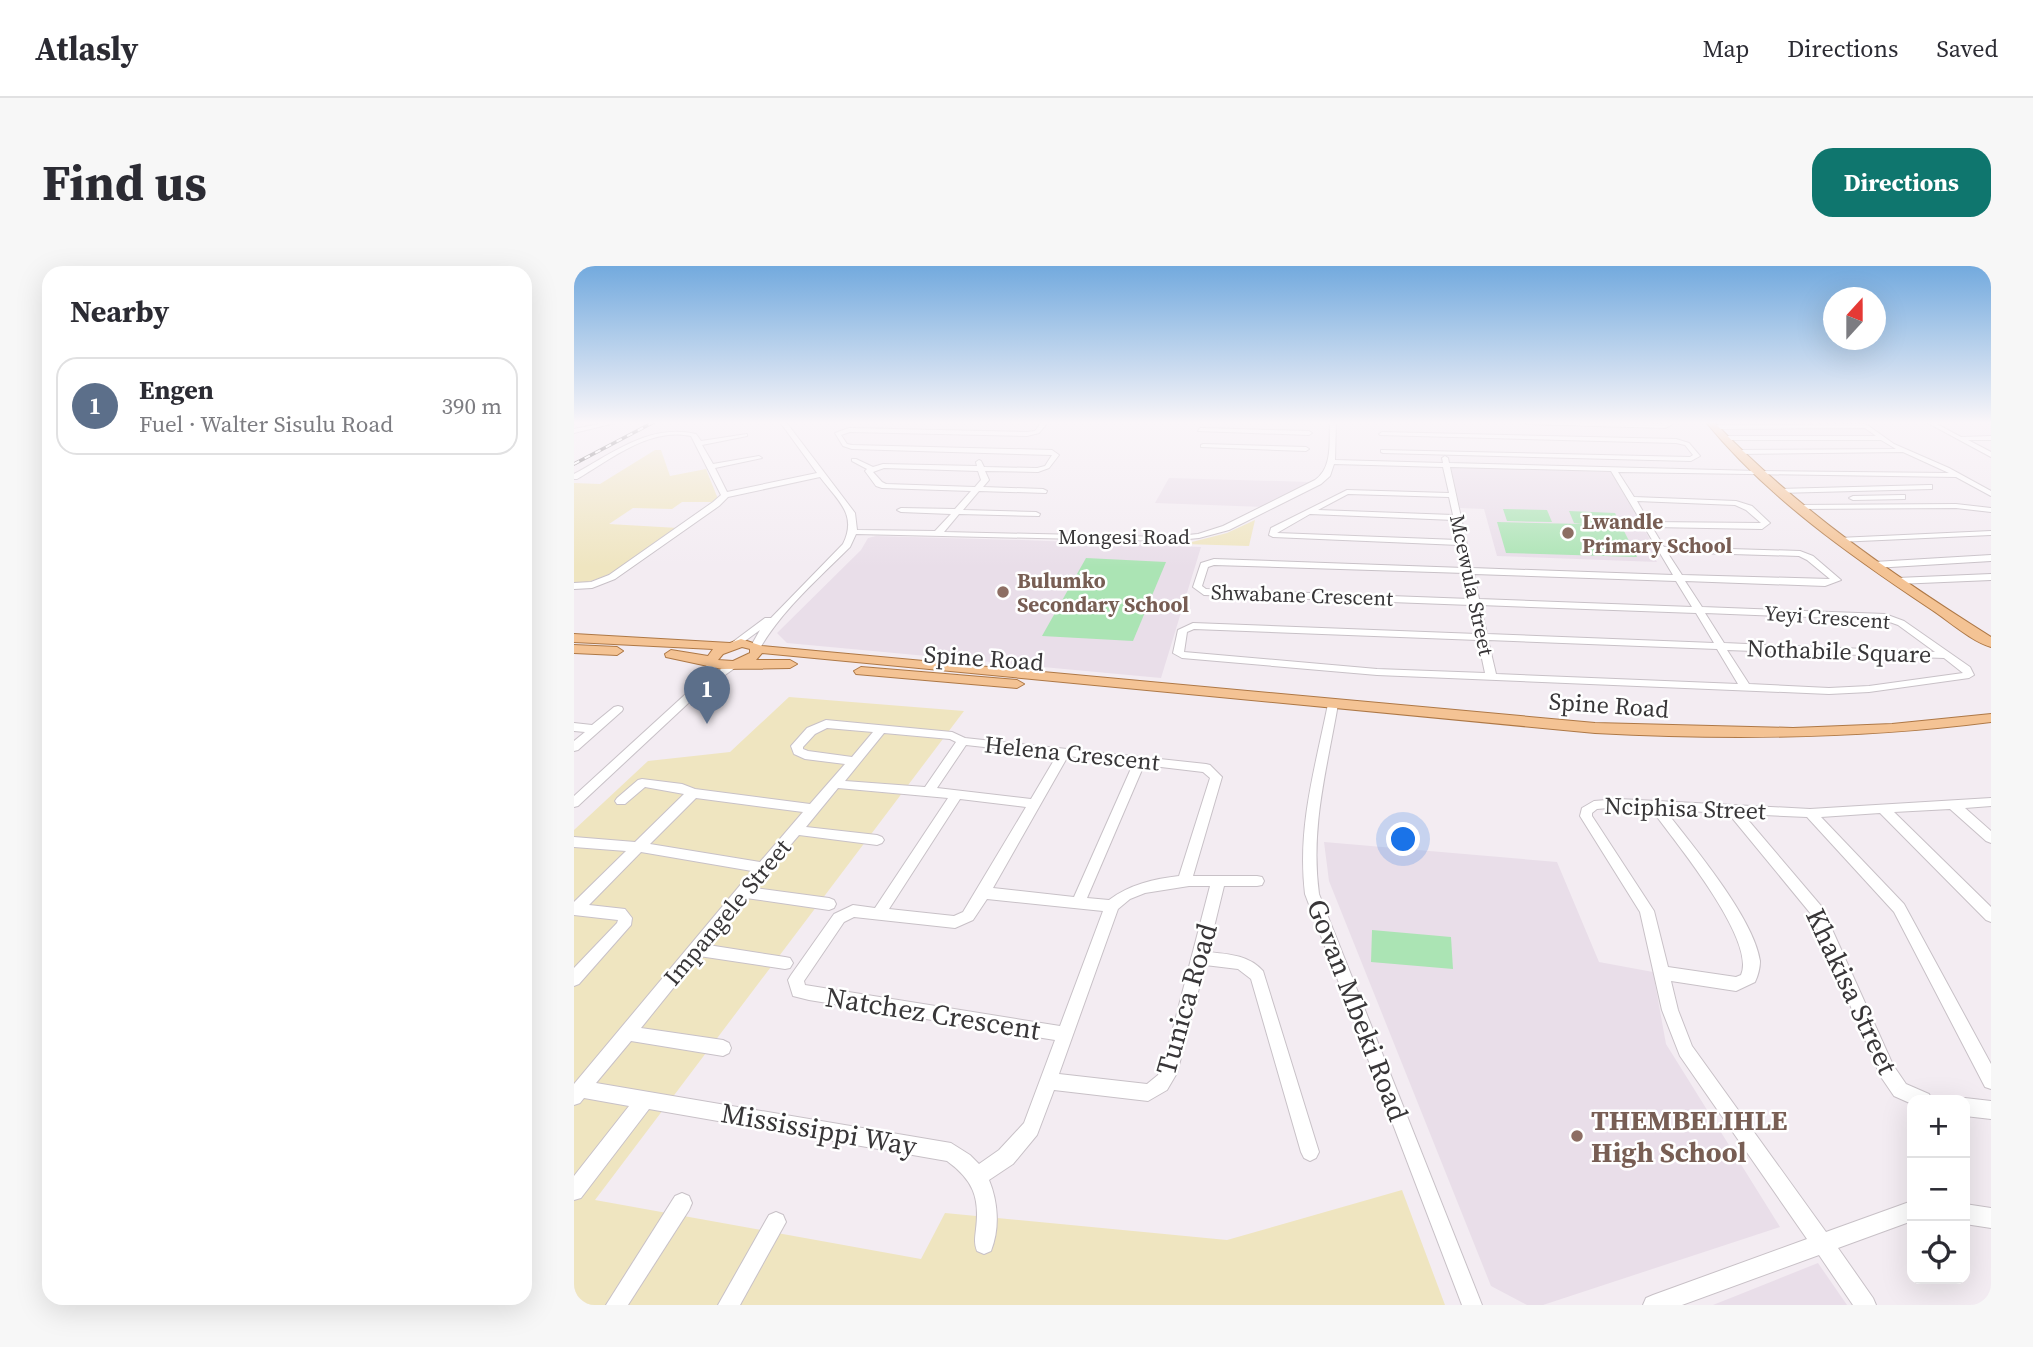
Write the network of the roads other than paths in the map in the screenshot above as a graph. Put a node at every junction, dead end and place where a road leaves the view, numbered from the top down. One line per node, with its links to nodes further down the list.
1 (712, 470): 21 (street)
2 (819, 470): 11 (street)
3 (870, 470): 17 (street)
4 (982, 470): 17 (street)
5 (1328, 470): 35 (street, Mongesi Road)
6 (1448, 470): 22 (street, Mcewula Street)
7 (1614, 470): 24 (street)
8 (1756, 470): 13 (main road)
9 (1894, 470): 12 (street)
10 (1948, 470): 12 (street)
11 (822, 474): 21 (street); 34 (street)
12 (1958, 475): 15 (street)
13 (1767, 481): 14 (street); 19 (main road)
14 (1920, 481): 15 (street); 16 (street)
15 (1971, 483): 20 (street)
16 (1887, 488): 19 (street); 23 (street)
17 (976, 490): 18 (street); 29 (street)
18 (1043, 491)
19 (1781, 494): 23 (street); 25 (main road)
20 (1991, 494)
21 (724, 495): 46 (street)
22 (1453, 495): 30 (street); 32 (street, Mcewula Street)
23 (1902, 497): 26 (street)
24 (1631, 499): 33 (street); 33 (street)
25 (1796, 507): 26 (street); 37 (main road)
26 (1914, 507): 28 (street)
27 (901, 510): 29 (street)
28 (1991, 510)
29 (957, 512): 31 (street); 35 (street)
30 (1307, 512): 32 (street); 38 (street)
31 (1036, 514)
32 (1458, 518): 38 (street, Mcewula Street)
33 (1646, 524): 39 (street)
34 (853, 532): 35 (street, Mongesi Road); 48 (street)
35 (938, 533)
36 (1991, 533): 37 (street)
37 (1838, 540): 41 (main road)
38 (1463, 543): 42 (street, Mcewula Street)
39 (1662, 549): 44 (street); 44 (street)
40 (1991, 558): 41 (street)
41 (1874, 565): 45 (main road)
42 (1468, 570): 44 (street, Shwabane Crescent); 47 (street, Mcewula Street); 47 (street, Shwabane Crescent)
43 (1991, 576): 45 (street)
44 (1679, 578): 49 (street)
45 (1897, 581): 52 (main road)
46 (574, 586)
47 (1475, 601): 49 (street, Shwabane Crescent); 50 (street, Mcewula Street)
48 (788, 604): 53 (street); 55 (street)
49 (1698, 610): 54 (street); 57 (street, Yeyi Crescent)
50 (1482, 637): 54 (street, Nothabile Square); 60 (street, Mcewula Street); 60 (street, Nothabile Square)
51 (574, 638): 53 (main road, Spine Road)
52 (1991, 643)
53 (732, 645): 55 (main road, Spine Road); 58 (main road)
54 (1720, 647): 57 (street, Nothabile Square); 61 (street)
55 (757, 648): 59 (main road); 63 (main road, Spine Road)
56 (574, 649): 58 (main road, Spine Road)
57 (1945, 655): 61 (street, Nothabile Square)
58 (713, 663): 59 (main road, Spine Road); 62 (street)
59 (737, 664): 62 (street); 63 (main road, Spine Road)
60 (1491, 677): 61 (street, Nothabile Square)
61 (1745, 687)
62 (693, 693): 81 (street)
63 (1225, 694): 64 (main road, Spine Road)
64 (1333, 705): 66 (main road, Spine Road); 133 (street, Govan Mbeki Road)
65 (618, 709): 68 (street)
66 (1991, 718)
67 (574, 727): 68 (street)
68 (595, 729): 71 (street)
69 (881, 730): 70 (street); 73 (street, Impangele Street); 73 (street)
70 (963, 741): 72 (street, Helena Crescent); 76 (street, Helena Crescent)
71 (574, 747)
72 (1063, 753): 74 (street, Helena Crescent); 82 (street)
73 (854, 761): 75 (street, Impangele Street)
74 (1140, 761): 97 (street, Helena Crescent); 100 (street)
75 (834, 784): 76 (street); 85 (street, Impangele Street)
76 (928, 791): 78 (street)
77 (693, 793): 79 (street); 85 (street); 93 (street)
78 (957, 794): 82 (street); 104 (street)
79 (621, 801)
80 (1991, 802): 83 (street, Nciphisa Street)
81 (574, 803)
82 (1034, 804): 99 (street)
83 (1954, 805): 87 (street, Nciphisa Street); 90 (street)
84 (1655, 806): 86 (street, Nciphisa Street); 109 (street, Nciphisa Street); 109 (street)
85 (813, 809): 89 (street, Impangele Street)
86 (1732, 810): 88 (street, Nciphisa Street); 117 (street, Khakisa Street)
87 (1884, 810): 88 (street, Nciphisa Street); 105 (street)
88 (1810, 813): 115 (street)
89 (795, 830): 91 (street); 94 (street, Impangele Street)
90 (1991, 838)
91 (877, 840)
92 (574, 842): 93 (street)
93 (638, 847): 94 (street); 103 (street)
94 (763, 868): 98 (street, Impangele Street)
95 (1257, 881): 96 (street)
96 (1218, 882): 97 (street); 107 (street, Tunica Road)
97 (1184, 883): 102 (street)
98 (743, 892): 101 (street); 106 (street, Impangele Street)
99 (983, 893): 100 (street); 104 (street, Natchez Crescent)
100 (1078, 903): 102 (street)
101 (829, 904)
102 (1112, 906): 112 (street)
103 (575, 909): 110 (street)
104 (879, 913): 112 (street, Natchez Crescent)
105 (1991, 916)
106 (695, 949): 108 (street); 111 (street, Impangele Street)
107 (1200, 958): 114 (street, Tunica Road); 121 (street)
108 (785, 963)
109 (1662, 973): 129 (street, Nciphisa Street)
110 (574, 979)
111 (628, 1032): 113 (street); 116 (street, Impangele Street)
112 (1065, 1034): 114 (street)
113 (723, 1048)
114 (1049, 1081): 122 (street)
115 (1991, 1081)
116 (578, 1093): 118 (street, Mississippi Way)
117 (1912, 1095)
118 (644, 1101): 122 (street, Mississippi Way); 123 (street)
119 (1970, 1108): 120 (street)
120 (1991, 1111)
121 (1310, 1152)
122 (978, 1176): 130 (street)
123 (574, 1191)
124 (682, 1203): 131 (street)
125 (1907, 1213): 129 (street)
126 (1970, 1215): 127 (street)
127 (1991, 1218)
128 (776, 1222): 132 (street)
129 (1821, 1243): 134 (street); 135 (street, Nciphisa Street)
130 (984, 1244)
131 (616, 1305)
132 (728, 1305)
133 (1472, 1305)
134 (1653, 1305)
135 (1866, 1305)

